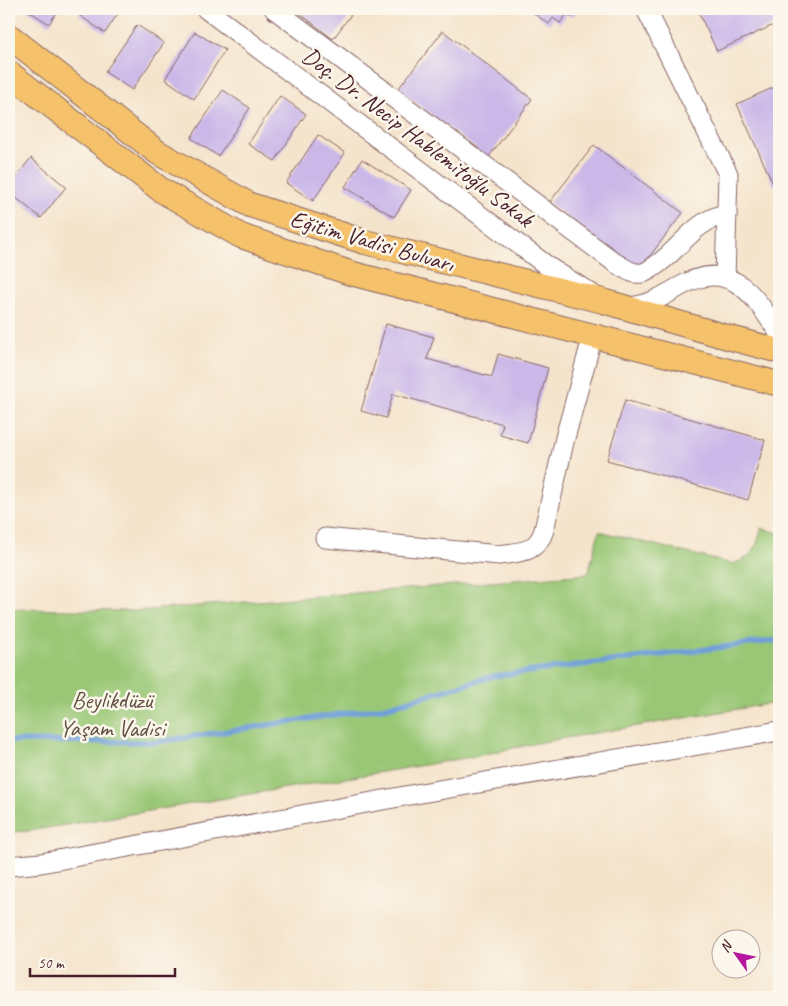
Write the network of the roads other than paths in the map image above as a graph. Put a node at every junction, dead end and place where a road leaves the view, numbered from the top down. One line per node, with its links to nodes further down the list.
1 (206, 9): 8 (street, Doç. Dr. Necip Hablemitoğlu Sokak)
2 (274, 9): 6 (street)
3 (646, 9): 6 (street)
4 (9, 36): 8 (main road, Eğitim Vadisi Bulvarı)
5 (9, 73): 10 (main road, Eğitim Vadisi Bulvarı)
6 (727, 214): 7 (street)
7 (724, 278): 8 (street); 9 (street)
8 (613, 304): 11 (main road, Eğitim Vadisi Bulvarı)
9 (779, 333)
10 (592, 336): 12 (main road, Eğitim Vadisi Bulvarı); 13 (street)
11 (779, 351)
12 (779, 384)
13 (325, 538)
14 (779, 731): 15 (street)
15 (9, 866)

